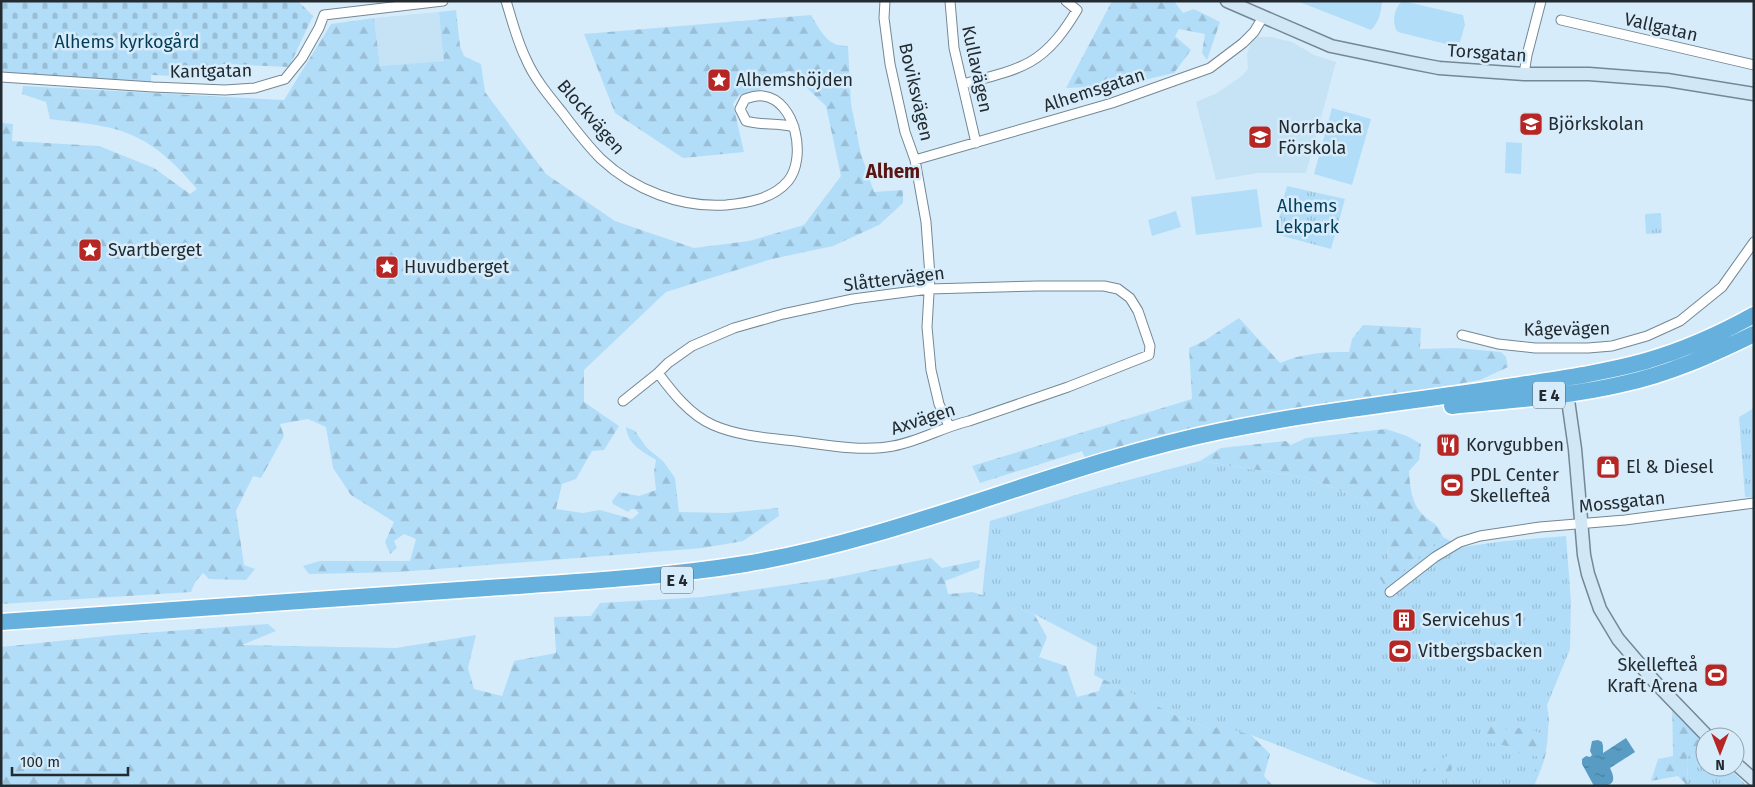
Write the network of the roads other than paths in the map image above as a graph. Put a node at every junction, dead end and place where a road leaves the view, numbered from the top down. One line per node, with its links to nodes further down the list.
1 (443, 1): 8 (street, Kantgatan)
2 (506, 1): 16 (street, Blockvägen)
3 (885, 1): 18 (street, Boviksvägen)
4 (950, 1): 14 (street, Kullavägen)
5 (1066, 1): 14 (street)
6 (1227, 1): 9 (main road, Torsgatan)
7 (1540, 1): 12 (street)
8 (375, 5): 13 (street, Kantgatan)
9 (1263, 17): 12 (main road, Torsgatan); 17 (street, Alhemsgatan)
10 (1561, 20): 11 (street, Vallgatan)
11 (1754, 65)
12 (1524, 74): 15 (main road, Torsgatan)
13 (1, 77)
14 (963, 84): 17 (street, Kullavägen)
15 (1754, 94)
16 (794, 127): 16 (street, Blockvägen)
17 (976, 143): 18 (street, Alhemsgatan)
18 (915, 160): 20 (street, Boviksvägen)
19 (1754, 242): 23 (street, Kågevägen)
20 (929, 288): 24 (street, Slåttervägen); 25 (street, Slåttervägen); 28 (street, Boviksvägen)
21 (1754, 315): 26 (highway, E 4)
22 (1754, 334): 26 (highway, E 4)
23 (1462, 335)
24 (1150, 355): 28 (street, Axvägen)
25 (658, 373): 27 (street, Slåttervägen); 28 (street, Axvägen)
26 (1566, 385): 30 (main road); 32 (highway, E 4); 33 (highway, E 4)
27 (623, 401)
28 (949, 426)
29 (1754, 502): 30 (street, Mossgatan)
30 (1580, 523): 31 (street, Mossgatan); 34 (main road)
31 (1390, 592)
32 (1, 622)
33 (1, 633)
34 (1698, 727)

